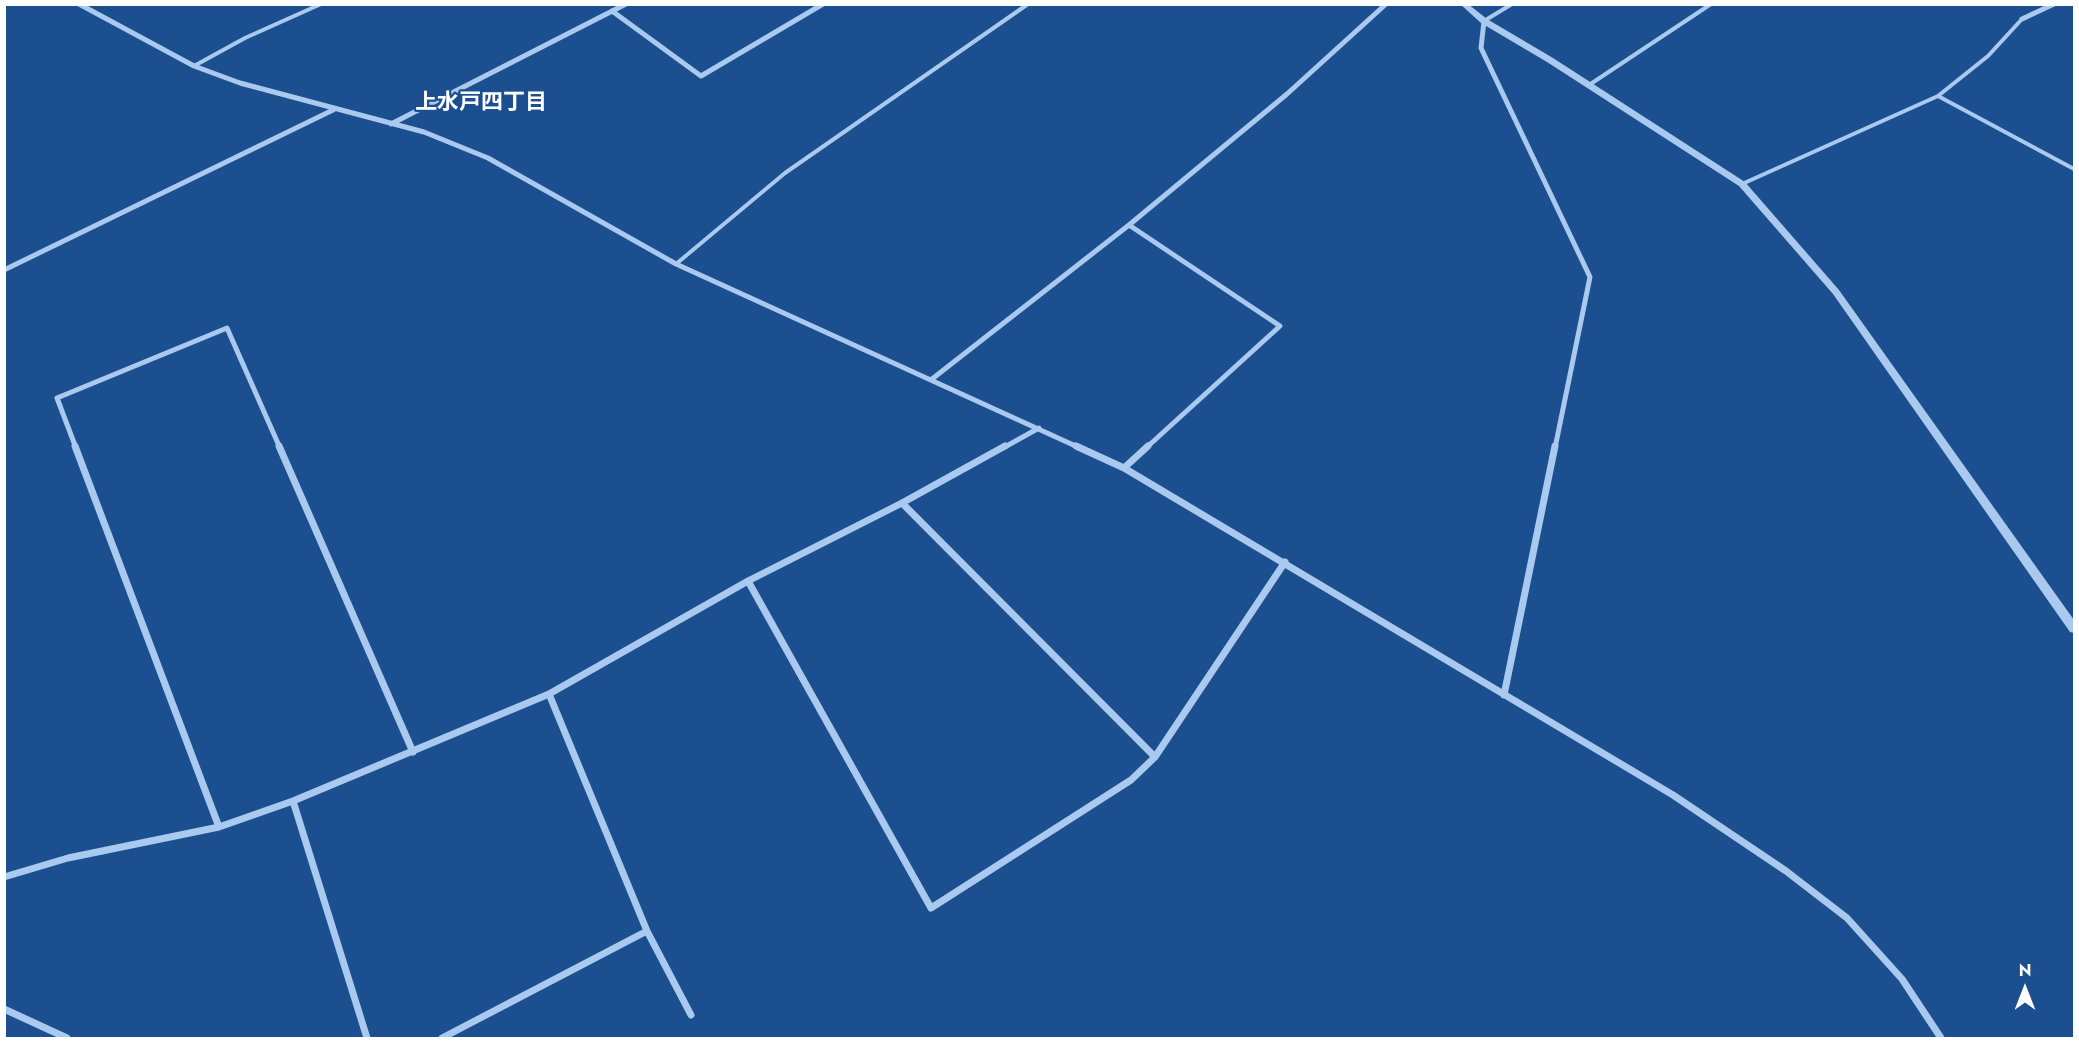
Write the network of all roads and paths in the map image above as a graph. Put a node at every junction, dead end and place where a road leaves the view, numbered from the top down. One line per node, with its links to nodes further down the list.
1 (79, 4): 14 (street)
2 (321, 4): 14 (lane)
3 (626, 4): 11 (street)
4 (823, 4): 11 (street)
5 (1028, 4): 22 (lane)
6 (1386, 4): 21 (street)
7 (1464, 4): 13 (street)
8 (1512, 4): 13 (lane)
9 (1711, 4): 15 (lane)
10 (2055, 4): 12 (street)
11 (612, 11): 18 (street)
12 (2022, 19): 16 (lane)
13 (1484, 21): 15 (street); 32 (street)
14 (194, 66): 17 (street)
15 (1589, 85): 20 (street)
16 (1938, 96): 19 (lane); 20 (lane)
17 (333, 110): 18 (street); 23 (street)
18 (391, 124): 22 (street)
19 (2074, 170)
20 (1742, 184): 30 (street)
21 (1129, 225): 24 (street); 26 (street)
22 (676, 264): 24 (street)
23 (4, 270)
24 (932, 379): 25 (street)
25 (1039, 428): 26 (street); 27 (street)
26 (1124, 468): 28 (street)
27 (902, 503): 29 (street); 34 (street)
28 (1286, 562): 32 (street); 34 (street)
29 (748, 581): 31 (street); 34 (street)
30 (2074, 628)
31 (549, 694): 33 (street); 38 (street)
32 (1504, 695): 44 (street)
33 (413, 752): 35 (street); 36 (street)
34 (1155, 757)
35 (293, 801): 36 (street); 42 (street)
36 (219, 827): 37 (street)
37 (4, 877)
38 (647, 931): 40 (street); 43 (street)
39 (4, 1009): 41 (street)
40 (691, 1015)
41 (67, 1038)
42 (367, 1038)
43 (442, 1038)
44 (1941, 1038)

